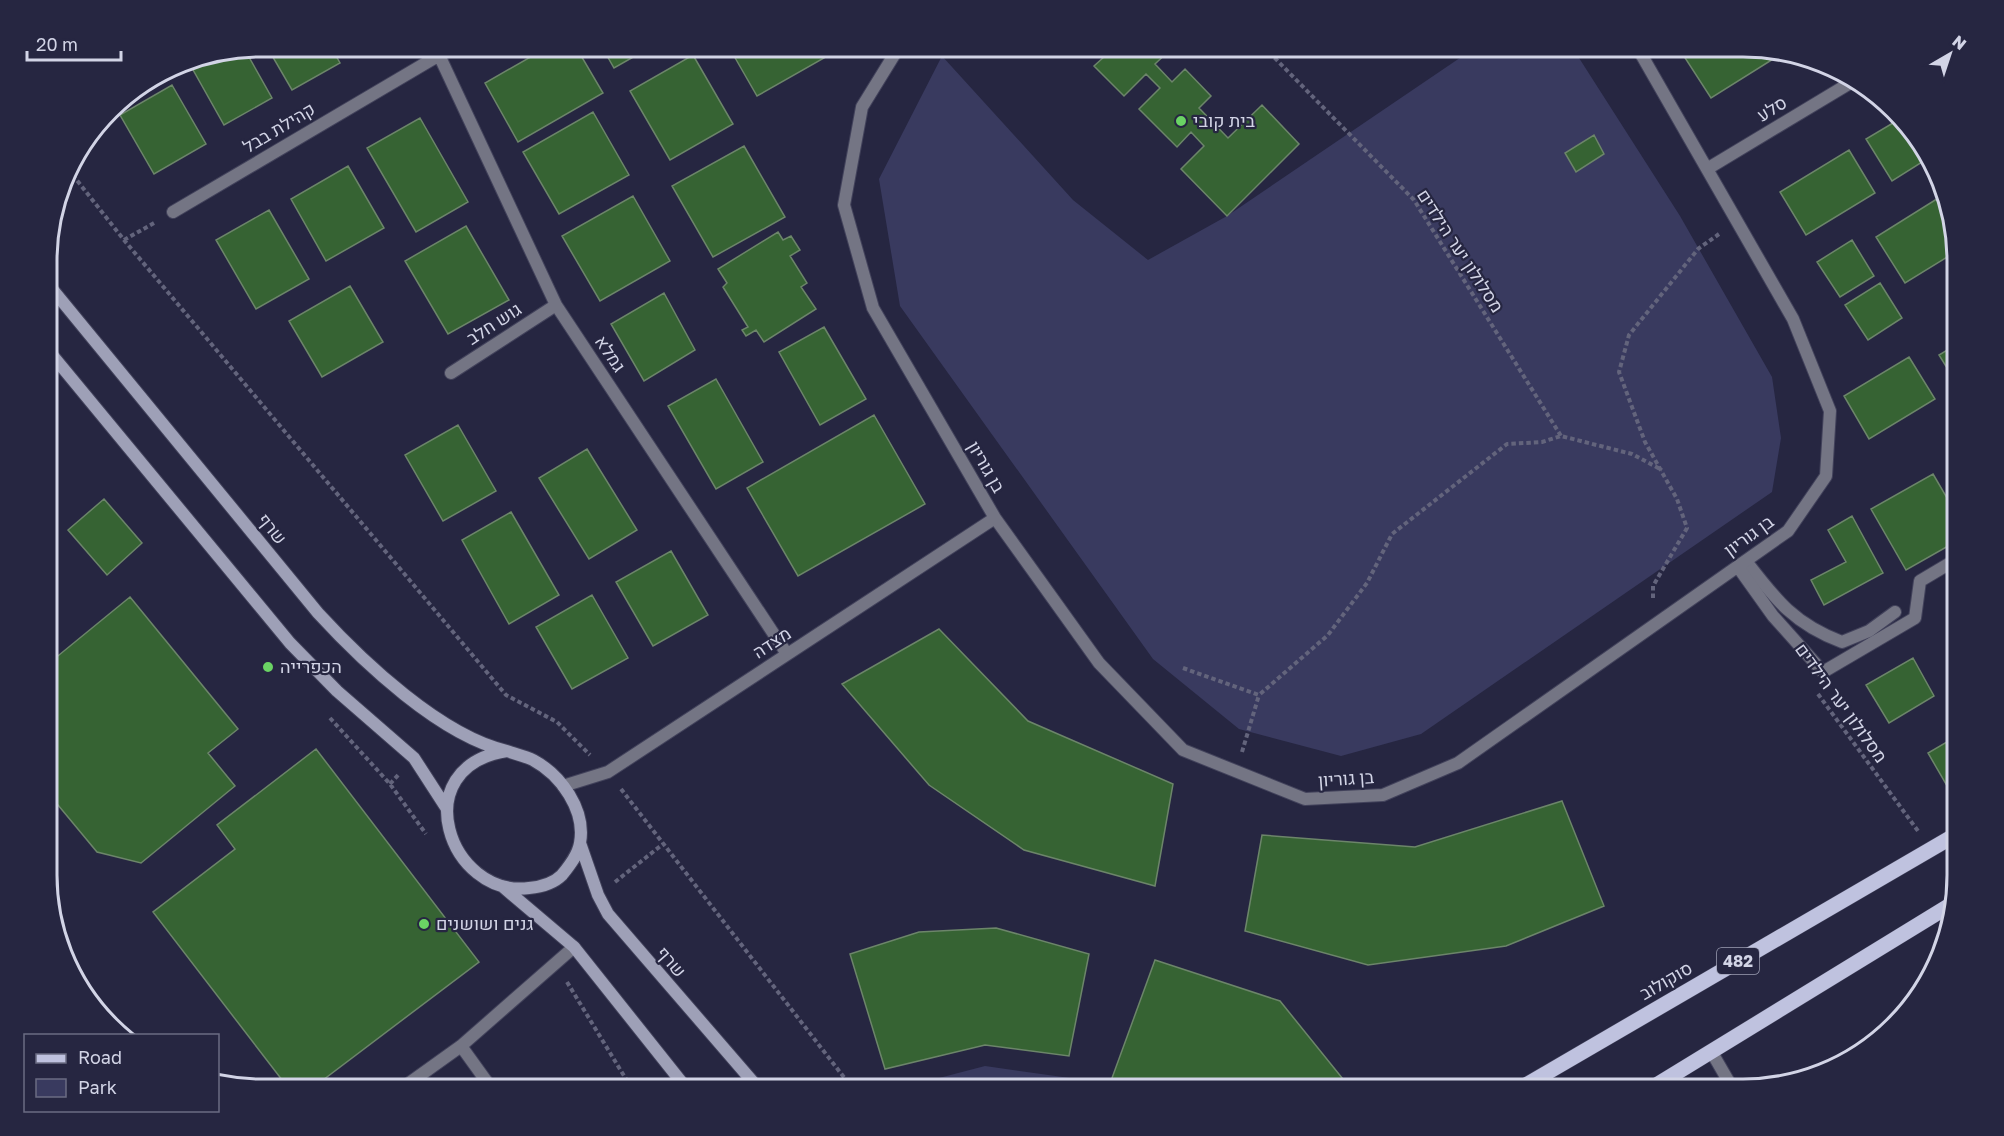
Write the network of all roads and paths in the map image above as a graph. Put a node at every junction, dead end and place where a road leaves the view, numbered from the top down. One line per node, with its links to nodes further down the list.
1 (436, 57): 9 (street, קהילת בבל)
2 (440, 57): 13 (street, גמלא)
3 (892, 57): 18 (street, בן גוריון)
4 (1275, 57): 16 (path, מסלולון יער הילדים)
5 (1643, 57): 7 (street, בן גוריון)
6 (1847, 85): 7 (street, סלע)
7 (1707, 169): 10 (street, בן גוריון)
8 (75, 178): 11 (path)
9 (173, 212): 11 (path)
10 (1737, 222): 17 (path); 19 (street, בן גוריון)
11 (124, 240): 30 (path)
12 (57, 295): 28 (street, שרף)
13 (556, 305): 15 (street, גוש חלב); 23 (street, גמלא)
14 (57, 361): 32 (street)
15 (451, 373)
16 (1560, 436): 17 (path); 26 (path)
17 (1662, 470): 22 (path)
18 (995, 518): 23 (street, מצדה); 29 (street, בן גוריון)
19 (1742, 564): 20 (street); 21 (street); 22 (street, בן גוריון)
20 (1947, 565)
21 (1895, 612)
22 (1653, 626): 29 (street, בן גוריון)
23 (787, 654): 30 (street, מצדה)
24 (1183, 668): 26 (path)
25 (1813, 687): 36 (path, מסלולון יער הילדים)
26 (1259, 695): 29 (path)
27 (327, 714): 33 (path)
28 (507, 751): 31 (street); 32 (street)
29 (1237, 771)
30 (608, 772): 31 (street, מצדה); 48 (path)
31 (563, 786): 35 (street)
32 (447, 809): 37 (street)
33 (430, 839)
34 (1947, 840): 36 (main road, סוקולוב / 482)
35 (580, 843): 37 (street); 47 (street, שרף)
36 (1931, 849): 49 (main road, סוקולוב / 482)
37 (501, 886): 39 (street)
38 (1943, 909): 42 (main road)
39 (574, 947): 40 (street); 46 (street)
40 (556, 963): 41 (street); 45 (path)
41 (461, 1046): 43 (street); 44 (street)
42 (1711, 1051): 50 (main road); 51 (street)
43 (415, 1079)
44 (485, 1079)
45 (626, 1079)
46 (679, 1079)
47 (750, 1079)
48 (845, 1079)
49 (1536, 1079)
50 (1666, 1079)
51 (1726, 1079)

